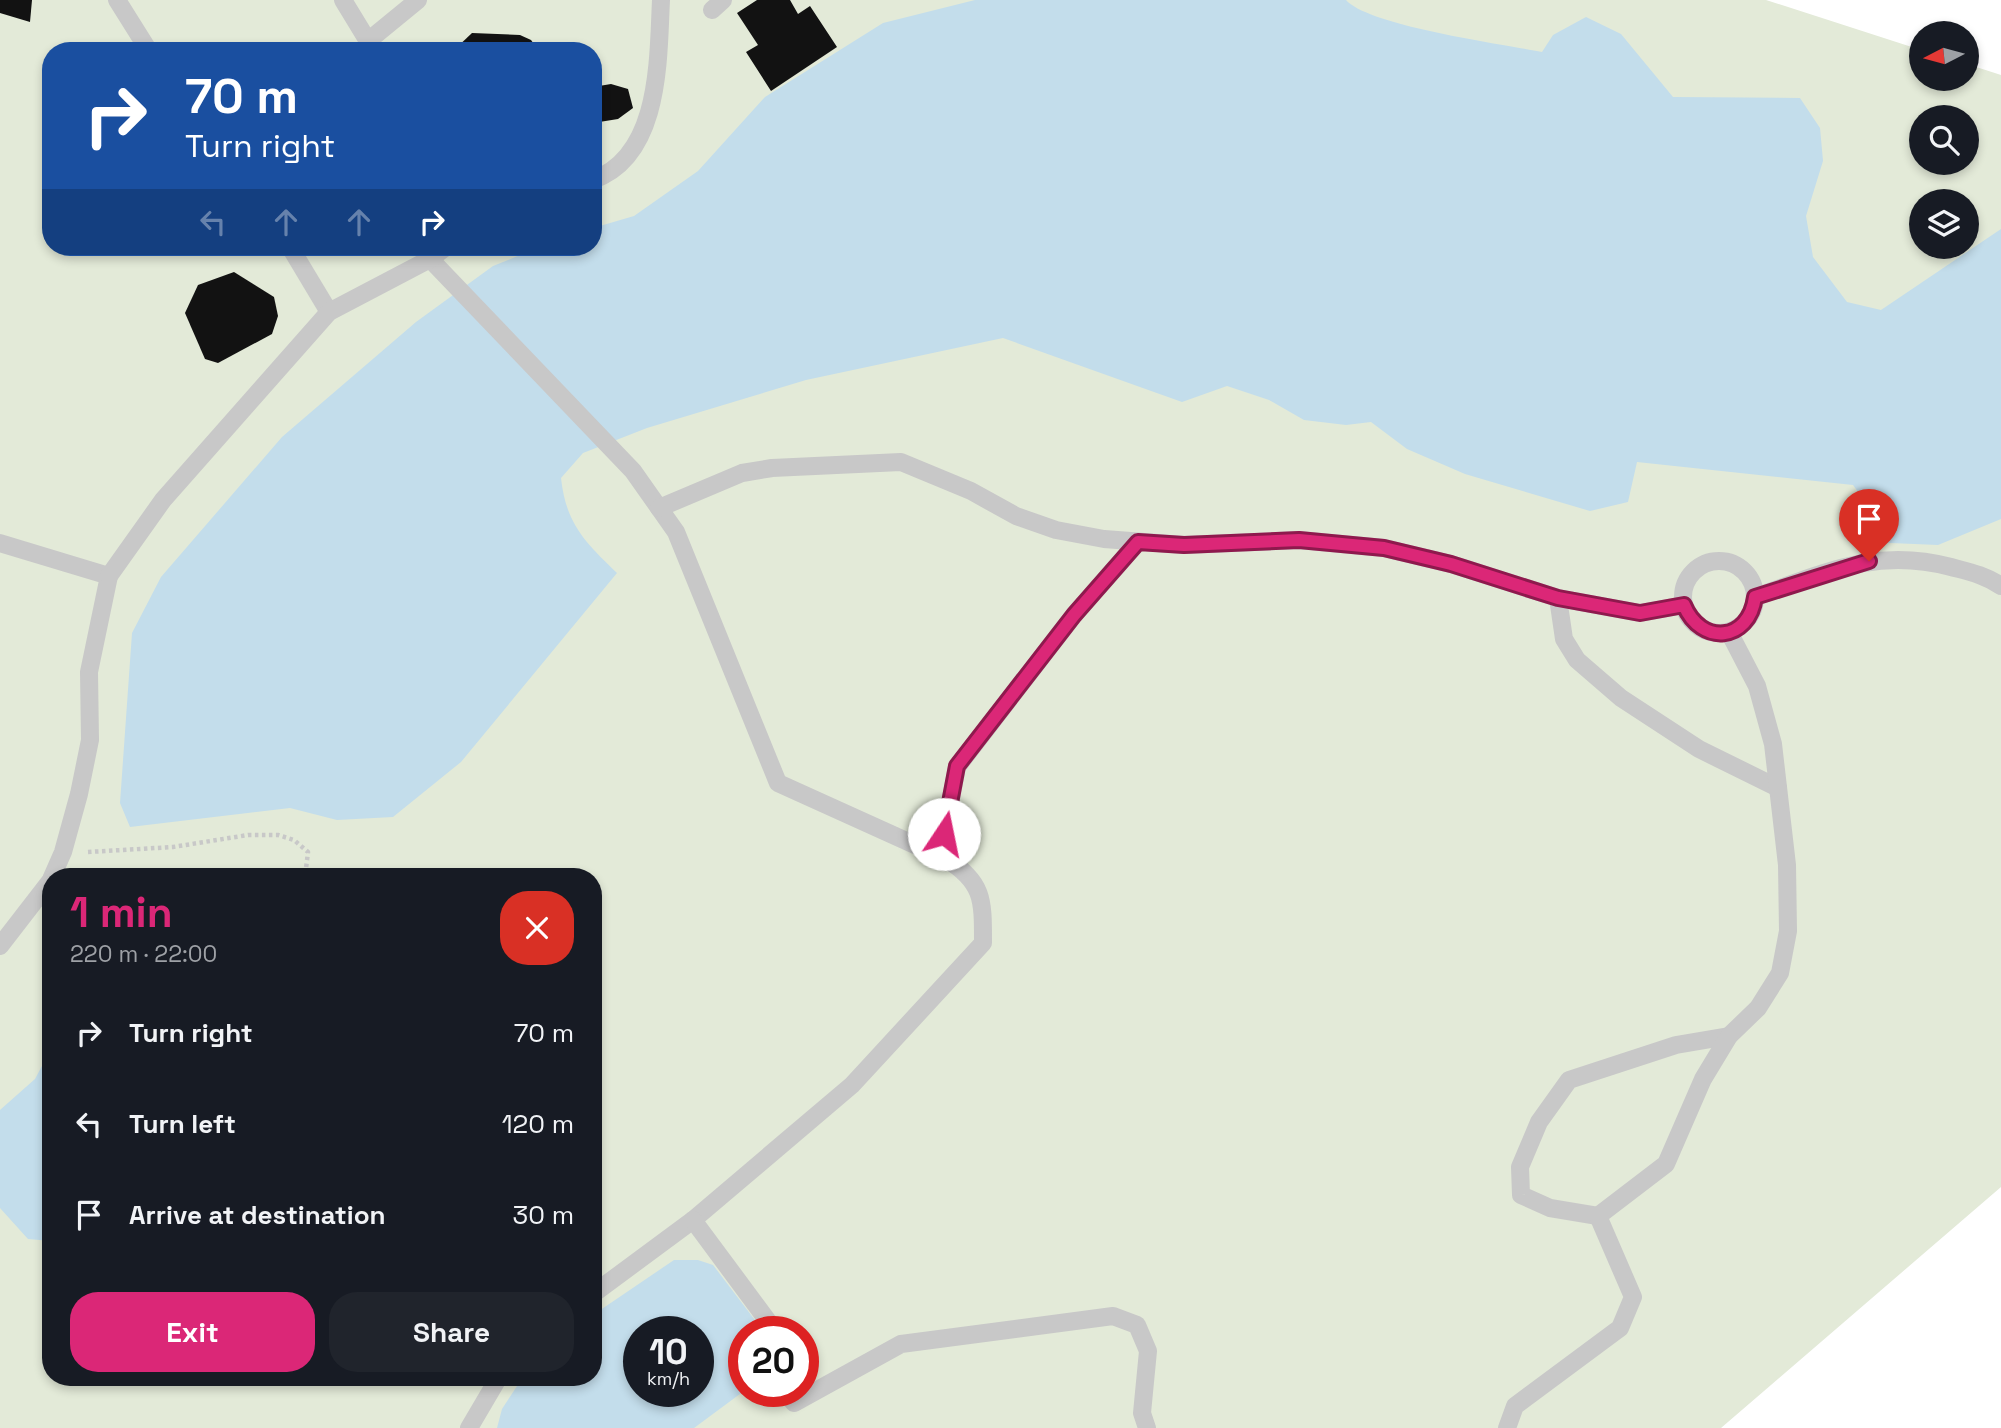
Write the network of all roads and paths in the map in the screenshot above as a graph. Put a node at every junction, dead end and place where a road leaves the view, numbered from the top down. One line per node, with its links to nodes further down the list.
1 (117, 0): 5 (lane)
2 (343, 0): 6 (lane)
3 (418, 0): 7 (lane)
4 (661, 0): 8 (lane)
5 (143, 42)
6 (369, 42)
7 (375, 42)
8 (602, 177)
9 (296, 256): 12 (lane)
10 (434, 256): 11 (lane)
11 (430, 259): 12 (lane); 13 (lane)
12 (330, 312): 16 (lane)
13 (659, 509): 14 (lane); 24 (lane)
14 (1138, 542): 19 (lane); 24 (lane)
15 (0, 543): 16 (lane)
16 (108, 576): 23 (lane)
17 (2001, 586): 18 (lane)
18 (1755, 597): 20 (lane); 21 (lane)
19 (1558, 598): 20 (lane); 22 (lane)
20 (1684, 605): 21 (lane)
21 (1729, 632): 22 (lane)
22 (1778, 788): 29 (lane)
23 (63, 852): 25 (lane); 26 (path)
24 (940, 856): 31 (lane)
25 (56, 868)
26 (305, 868)
27 (42, 892): 28 (lane)
28 (1, 945)
29 (1729, 1036): 30 (lane); 30 (lane)
30 (1598, 1216): 38 (lane)
31 (693, 1220): 32 (lane); 33 (lane)
32 (602, 1287)
33 (764, 1316)
34 (494, 1386): 36 (lane)
35 (819, 1389): 37 (lane)
36 (470, 1428)
37 (1147, 1428)
38 (1507, 1428)

